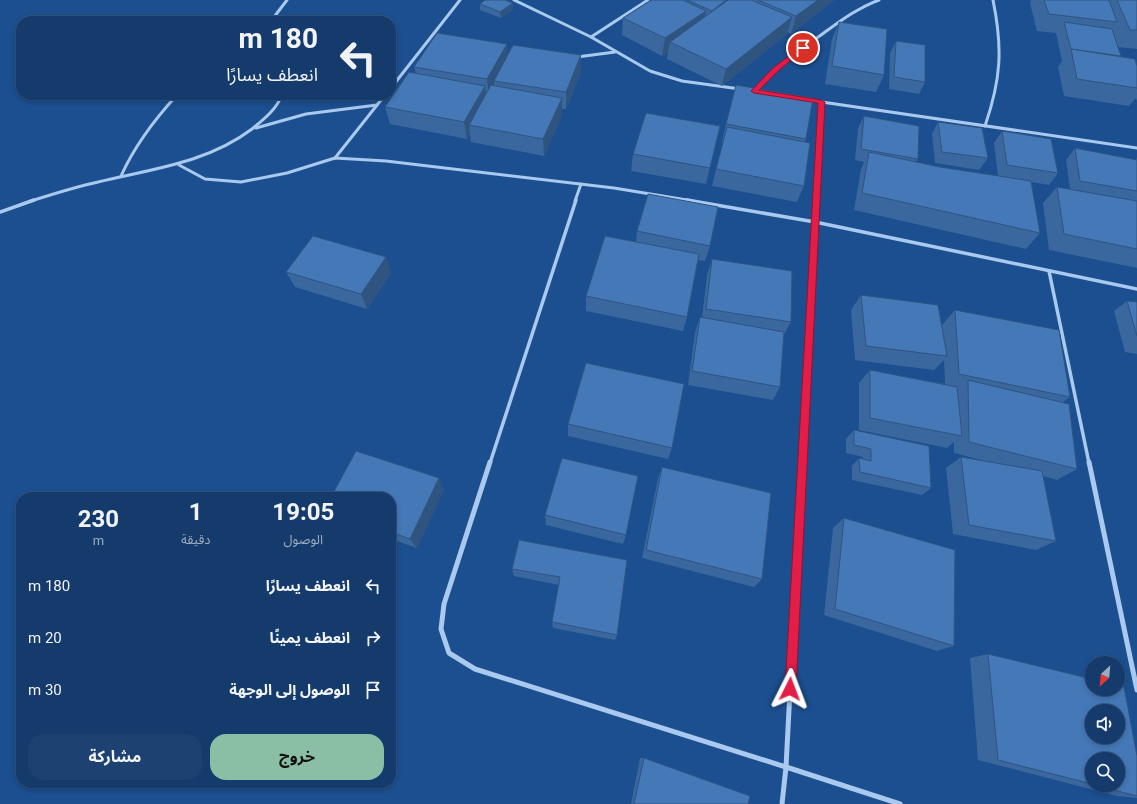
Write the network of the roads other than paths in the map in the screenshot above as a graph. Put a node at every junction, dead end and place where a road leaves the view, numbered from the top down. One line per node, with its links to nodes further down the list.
1 (287, 0): 7 (street)
2 (460, 0): 9 (street)
3 (514, 0): 8 (street)
4 (648, 0): 8 (street)
5 (879, 0): 16 (street)
6 (993, 0): 24 (street)
7 (275, 16)
8 (591, 37): 11 (street)
9 (431, 38): 10 (street); 13 (street)
10 (439, 39)
11 (616, 52): 12 (street); 14 (street)
12 (572, 57)
13 (396, 82)
14 (741, 90)
15 (748, 90): 16 (street)
16 (754, 91): 17 (street)
17 (762, 92)
18 (806, 99): 22 (street)
19 (173, 100): 29 (street)
20 (279, 100): 25 (street)
21 (381, 100): 23 (street)
22 (821, 102): 24 (street); 32 (street)
23 (377, 106): 25 (street); 27 (street)
24 (985, 126): 26 (street)
25 (253, 129): 28 (street)
26 (1137, 148)
27 (335, 158): 28 (street); 30 (street)
28 (179, 165): 29 (street)
29 (122, 176): 31 (street)
30 (581, 184): 32 (street); 36 (street)
31 (0, 212)
32 (815, 222): 33 (street); 36 (street)
33 (1049, 271): 34 (street); 35 (street)
34 (1137, 289)
35 (1137, 690)
36 (786, 767): 37 (street); 38 (street)
37 (782, 804)
38 (900, 804)

